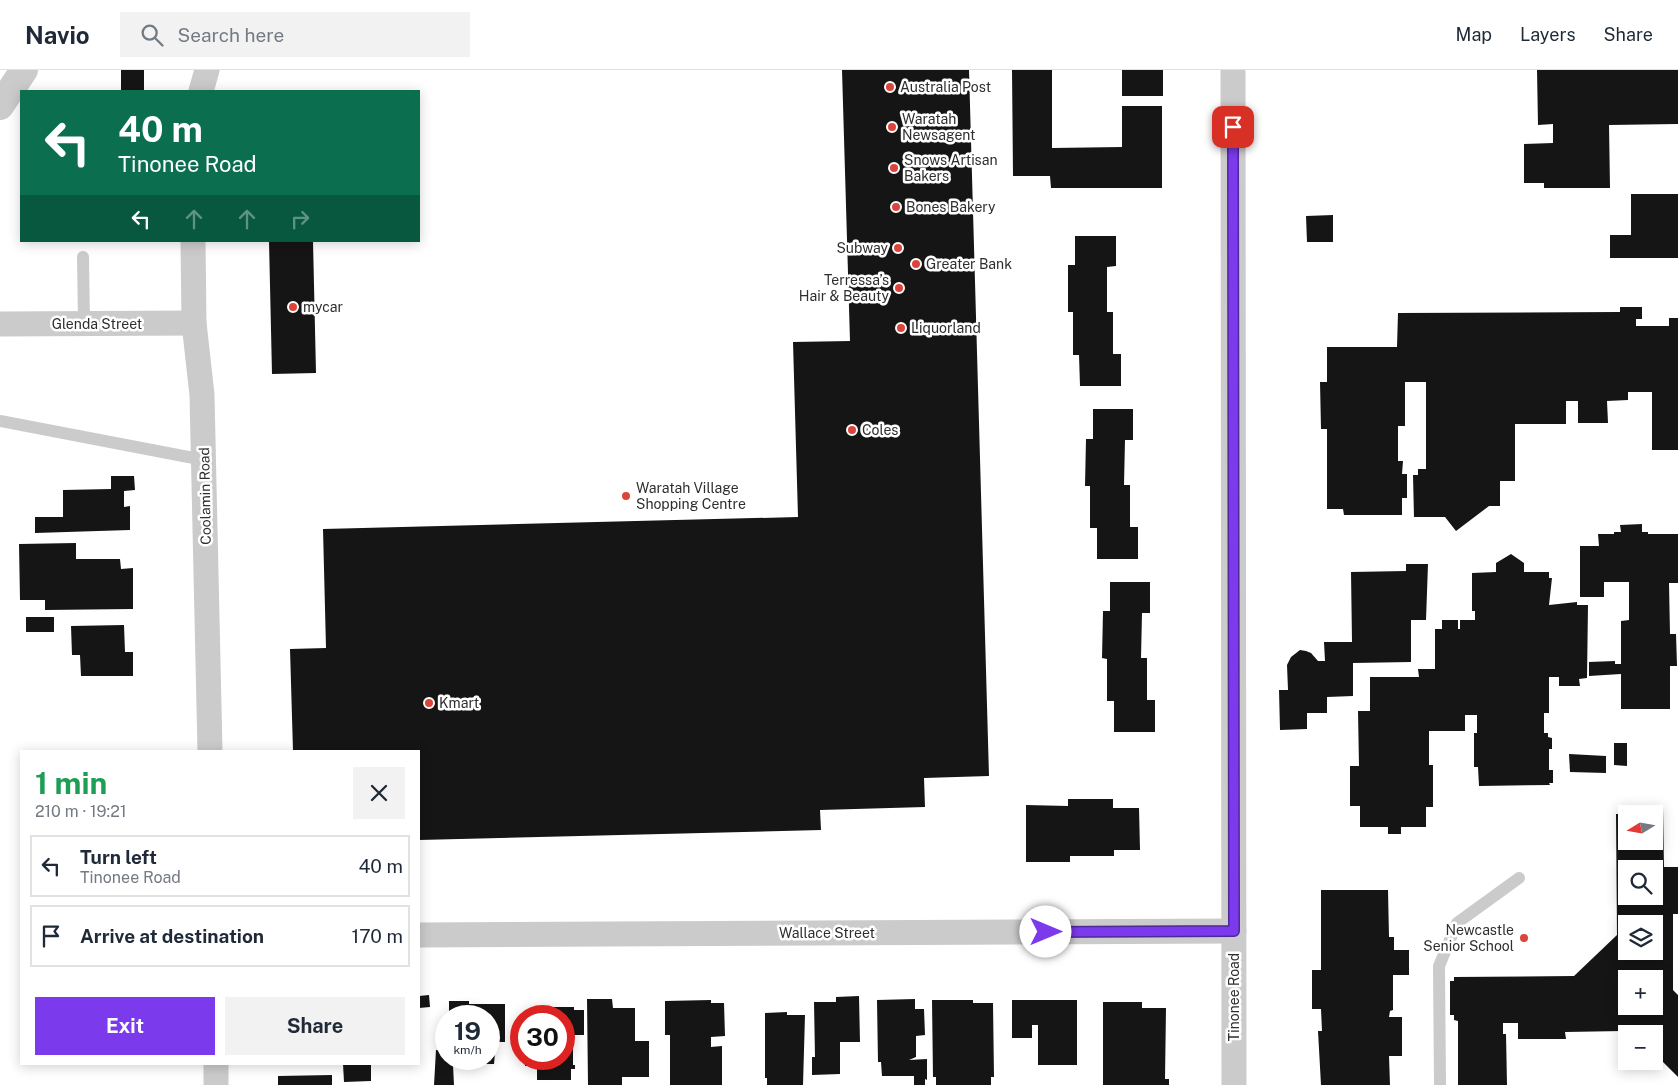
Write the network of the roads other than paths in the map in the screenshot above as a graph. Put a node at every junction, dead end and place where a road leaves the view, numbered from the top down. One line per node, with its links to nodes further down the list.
1 (24, 70): 5 (street)
2 (207, 70): 4 (street)
3 (1233, 70): 15 (street, Tinonee Road)
4 (201, 90)
5 (0, 106)
6 (193, 242): 8 (street, Coolamin Road)
7 (83, 257): 10 (lane)
8 (194, 323): 10 (street, Glenda Street); 12 (street, Coolamin Road)
9 (0, 324): 10 (street, Glenda Street)
10 (84, 324)
11 (0, 421): 12 (lane)
12 (204, 460): 13 (street, Coolamin Road)
13 (210, 750)
14 (1518, 878): 20 (lane)
15 (1234, 931): 16 (street, Wallace Street); 19 (street, Tinonee Road)
16 (420, 936)
17 (216, 1065): 18 (street)
18 (216, 1085)
19 (1234, 1085)
20 (1440, 1085)

